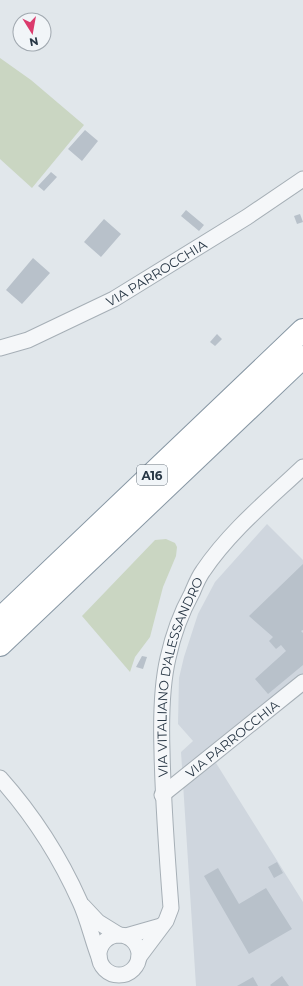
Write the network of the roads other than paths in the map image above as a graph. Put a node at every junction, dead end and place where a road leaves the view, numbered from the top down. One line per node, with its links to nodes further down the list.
1 (303, 179): 3 (street, VIA PARROCCHIA)
2 (303, 330): 7 (highway, A16)
3 (0, 348)
4 (303, 357): 6 (highway, A16)
5 (303, 467): 12 (street, VIA VITALIANO D'ALESSANDRO)
6 (151, 501): 8 (highway, A16); 9 (highway)
7 (0, 619)
8 (0, 645)
9 (0, 657)
10 (303, 682): 12 (street, VIA PARROCCHIA)
11 (0, 778): 13 (street)
12 (162, 795): 14 (street, VIA VITALIANO D'ALESSANDRO)
13 (81, 904): 15 (street); 17 (street)
14 (161, 926): 15 (street); 16 (street, VIA VITALIANO D'ALESSANDRO)
15 (122, 935): 16 (street); 17 (street)
16 (139, 957): 18 (street)
17 (102, 963): 18 (street); 19 (street)
18 (127, 980)
19 (107, 986)

